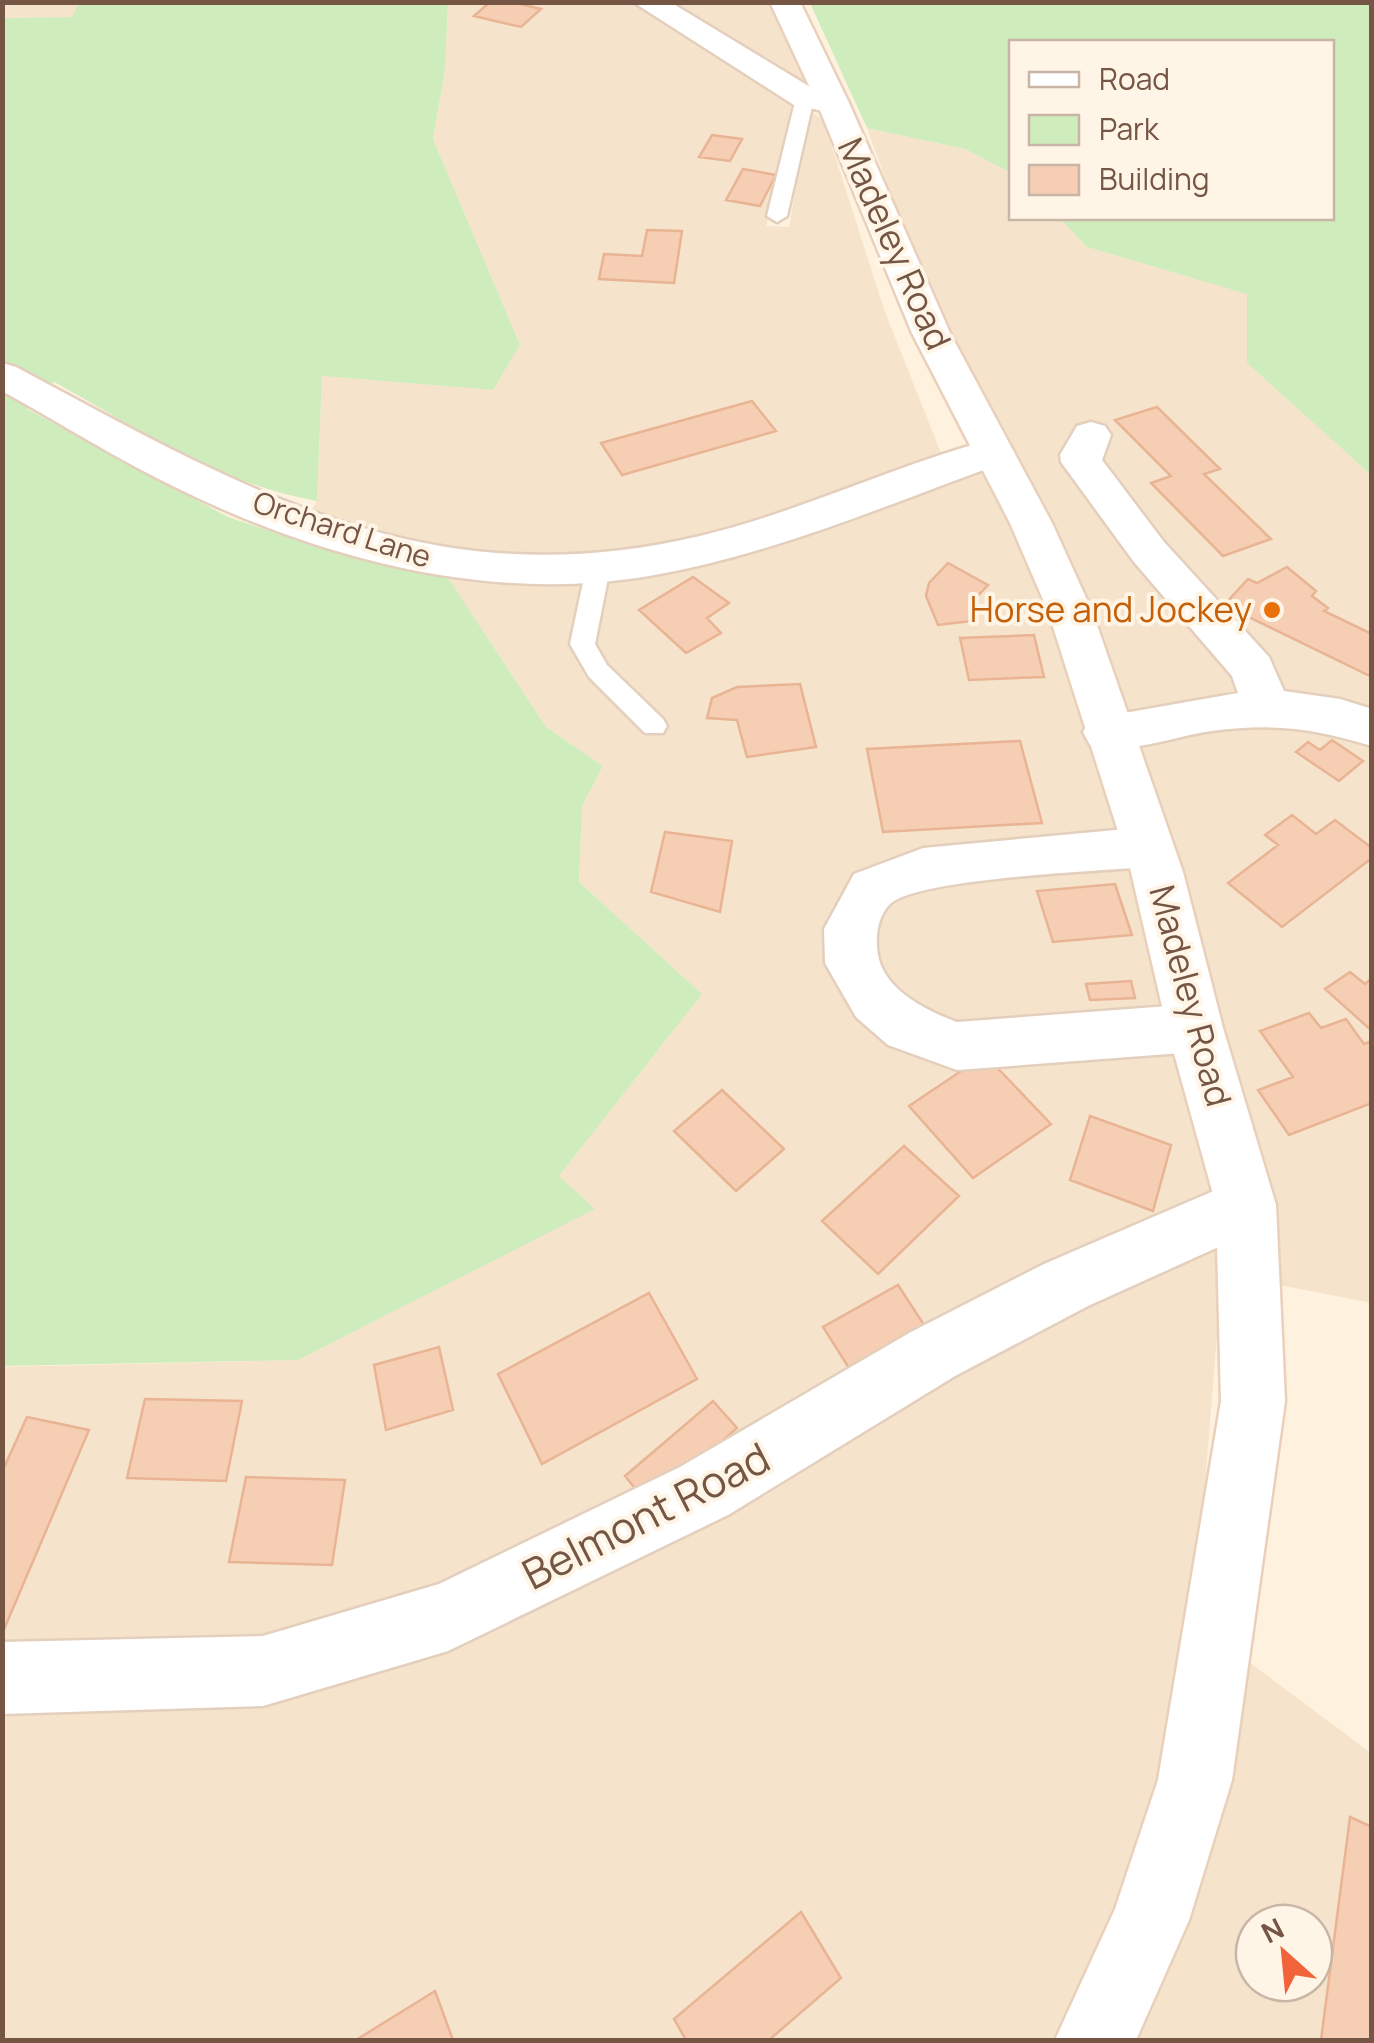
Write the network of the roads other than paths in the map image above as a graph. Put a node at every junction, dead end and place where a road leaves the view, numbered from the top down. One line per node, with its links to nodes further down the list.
1 (648, 2): 3 (street)
2 (785, 2): 3 (street, Madeley Road)
3 (819, 101): 4 (lane); 7 (street, Madeley Road)
4 (777, 216)
5 (2, 375): 8 (street, Orchard Lane)
6 (1090, 435): 9 (street)
7 (994, 452): 8 (street, Orchard Lane); 12 (street, Madeley Road)
8 (598, 568): 10 (lane)
9 (1266, 706): 11 (street); 12 (street)
10 (654, 726)
11 (1372, 728)
12 (1107, 732): 13 (street, Madeley Road)
13 (1148, 847): 14 (street, Madeley Road); 14 (street)
14 (1195, 1028): 15 (street, Madeley Road)
15 (1246, 1205): 16 (street, Belmont Road); 17 (street, Madeley Road)
16 (2, 1678)
17 (1095, 2040)

